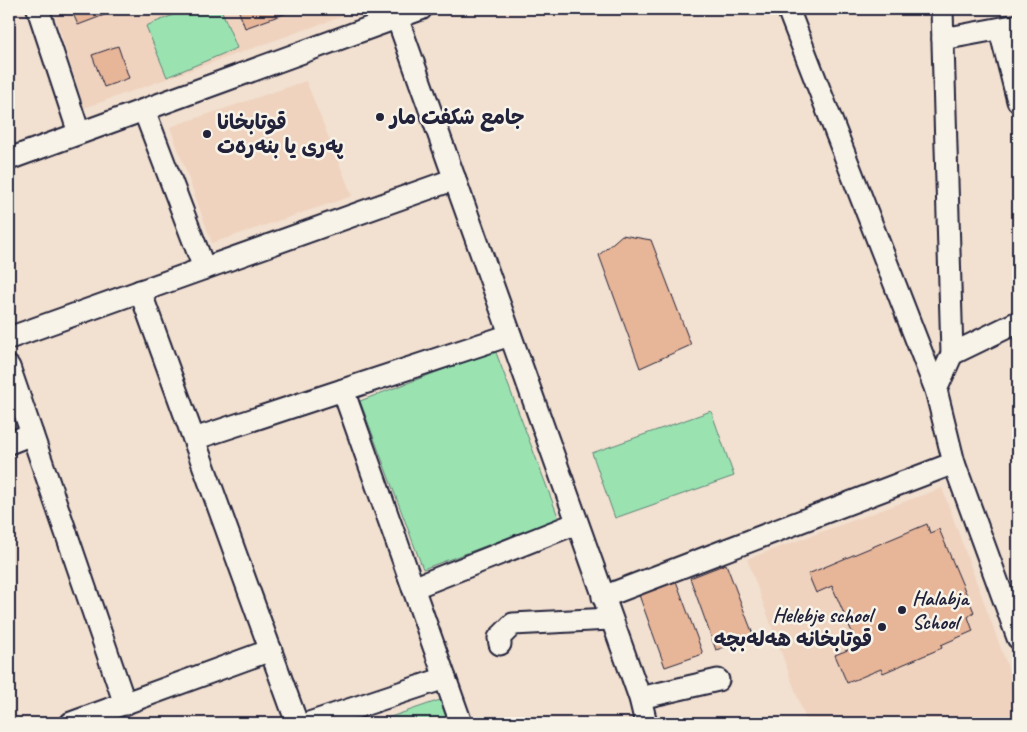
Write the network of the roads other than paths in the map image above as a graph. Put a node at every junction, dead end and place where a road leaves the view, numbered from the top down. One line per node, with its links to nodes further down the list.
1 (38, 9): 10 (street)
2 (421, 9): 5 (street)
3 (788, 9): 21 (street)
4 (942, 9): 7 (street)
5 (396, 13): 9 (street); 12 (street)
6 (1009, 27): 7 (street); 8 (street)
7 (943, 39): 18 (street)
8 (1018, 101)
9 (144, 110): 10 (street); 13 (street)
10 (79, 133): 11 (street)
11 (9, 158)
12 (455, 179): 13 (street); 16 (street)
13 (204, 268): 14 (street)
14 (140, 291): 17 (street); 23 (street)
15 (1018, 322): 18 (street)
16 (510, 334): 20 (street); 26 (street)
17 (9, 338)
18 (952, 354): 21 (street)
19 (9, 367): 22 (street)
20 (343, 390): 23 (street); 27 (street)
21 (936, 390): 25 (street)
22 (32, 434): 24 (street); 37 (street)
23 (194, 439): 33 (street)
24 (9, 443)
25 (954, 463): 28 (street); 29 (street)
26 (577, 523): 27 (street); 28 (street)
27 (413, 588): 34 (street)
28 (603, 597): 30 (street)
29 (1015, 612): 31 (street)
30 (610, 618): 32 (street); 36 (street)
31 (1018, 638)
32 (500, 644)
33 (271, 650): 37 (street); 39 (street)
34 (445, 678): 40 (street); 41 (street)
35 (718, 680): 36 (street)
36 (640, 698): 42 (street)
37 (125, 704): 38 (street)
38 (71, 723)
39 (297, 723)
40 (309, 723)
41 (461, 723)
42 (646, 723)

